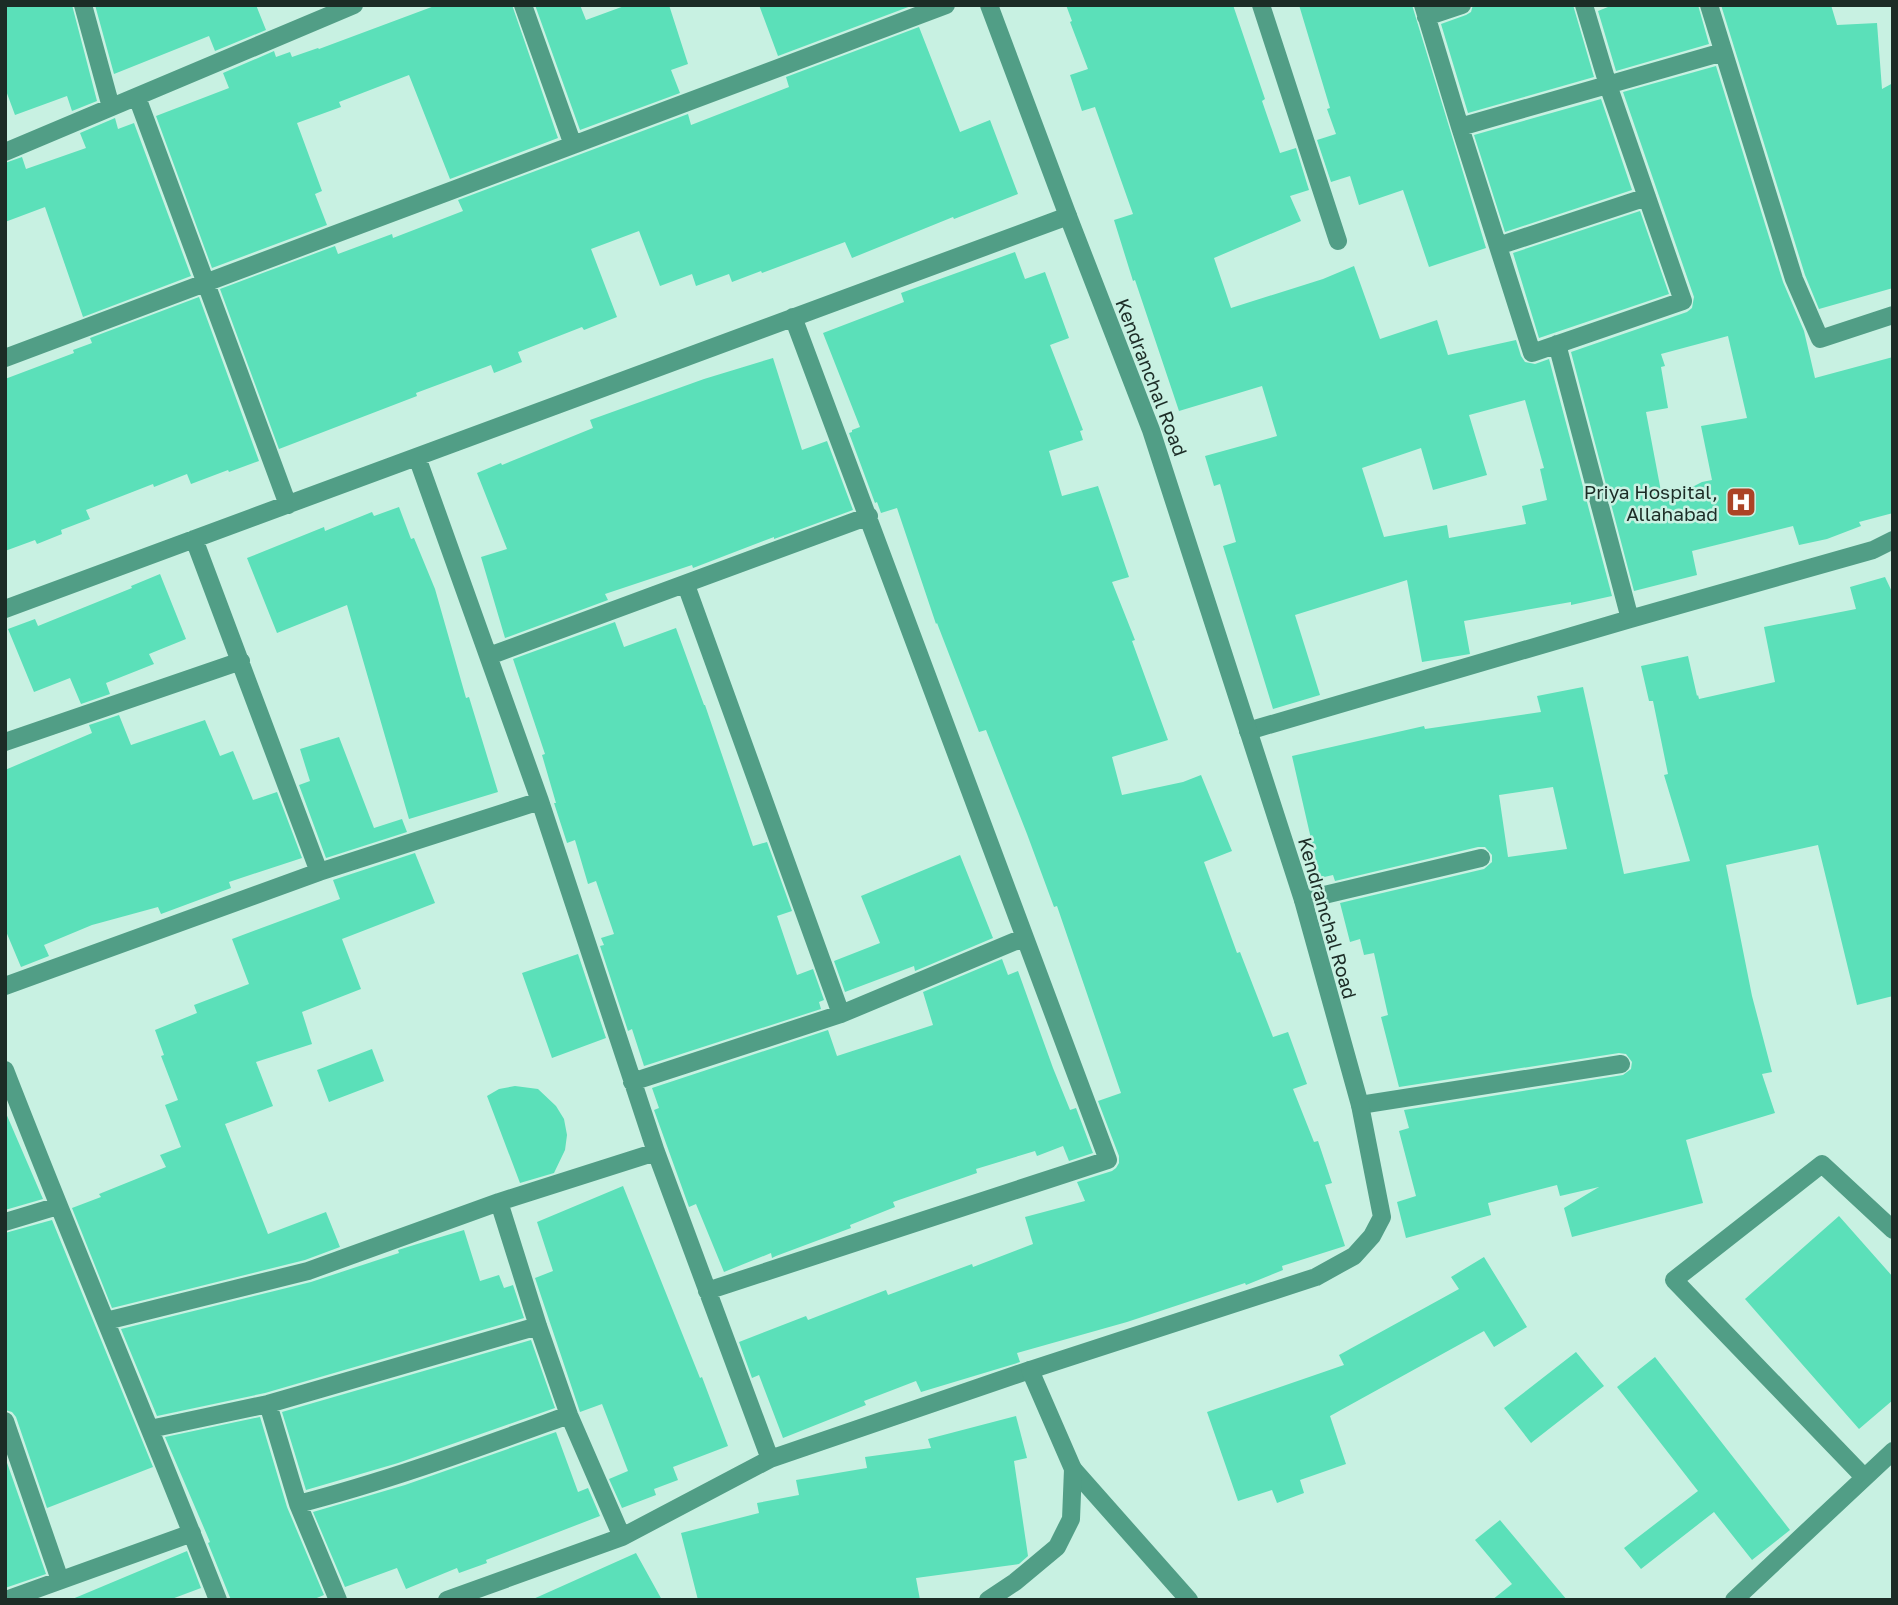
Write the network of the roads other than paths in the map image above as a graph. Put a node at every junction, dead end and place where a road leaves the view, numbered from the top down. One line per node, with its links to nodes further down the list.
1 (83, 5): 14 (street)
2 (354, 5): 13 (street)
3 (523, 5): 16 (street)
4 (946, 5): 16 (street)
5 (989, 5): 19 (street, Kendranchal Road)
6 (1261, 5): 20 (street)
7 (1462, 5): 10 (street)
8 (1584, 5): 12 (street)
9 (1709, 5): 11 (street)
10 (1425, 11): 15 (street)
11 (1723, 52): 12 (street); 23 (street)
12 (1608, 85): 15 (street); 18 (street)
13 (137, 97): 14 (street); 22 (street)
14 (111, 107): 17 (street)
15 (1460, 128): 21 (street)
16 (573, 145): 22 (street)
17 (5, 152)
18 (1647, 197): 21 (street); 25 (street)
19 (1068, 216): 24 (street); 37 (street, Kendranchal Road)
20 (1338, 241)
21 (1498, 246): 25 (street)
22 (205, 283): 26 (street); 28 (street)
23 (1893, 315)
24 (793, 317): 27 (street); 29 (street)
25 (1557, 344): 34 (street)
26 (5, 358)
27 (417, 457): 28 (street); 35 (street)
28 (288, 505): 30 (street)
29 (869, 516): 32 (street); 43 (street)
30 (194, 539): 33 (street); 36 (street)
31 (1893, 540): 34 (street)
32 (686, 585): 35 (street); 45 (street)
33 (5, 609)
34 (1630, 619): 37 (street)
35 (489, 656): 39 (street)
36 (241, 661): 38 (street); 41 (street)
37 (1248, 731): 42 (street, Kendranchal Road)
38 (5, 742)
39 (540, 801): 41 (street); 48 (street)
40 (1481, 859): 42 (street)
41 (319, 872): 44 (street)
42 (1303, 900): 49 (street, Kendranchal Road)
43 (1023, 938): 45 (street); 55 (street)
44 (5, 986)
45 (841, 1014): 48 (street)
46 (1621, 1064): 49 (street)
47 (5, 1070): 52 (street)
48 (632, 1082): 50 (street)
49 (1360, 1105): 58 (street, Kendranchal Road)
50 (656, 1152): 51 (street); 55 (street)
51 (499, 1202): 56 (street); 57 (street)
52 (58, 1206): 53 (street); 56 (street)
53 (5, 1222)
54 (1893, 1230): 66 (street)
55 (706, 1291): 64 (street)
56 (106, 1321): 62 (street)
57 (538, 1326): 59 (street); 60 (street)
58 (1030, 1370): 64 (street, Kendranchal Road); 65 (street)
59 (268, 1404): 62 (street); 67 (street)
60 (569, 1415): 67 (street); 69 (street)
61 (5, 1421): 70 (street)
62 (150, 1429): 68 (street)
63 (1893, 1451): 66 (street)
64 (770, 1459): 69 (street, Kendranchal Road)
65 (1073, 1469): 75 (street); 76 (street)
66 (1864, 1477): 77 (street)
67 (298, 1504): 73 (street)
68 (192, 1532): 70 (street); 72 (street)
69 (622, 1537): 74 (street, Kendranchal Road)
70 (60, 1580): 71 (street)
71 (6, 1600)
72 (218, 1600)
73 (338, 1600)
74 (447, 1600)
75 (988, 1600)
76 (1189, 1600)
77 (1734, 1600)

